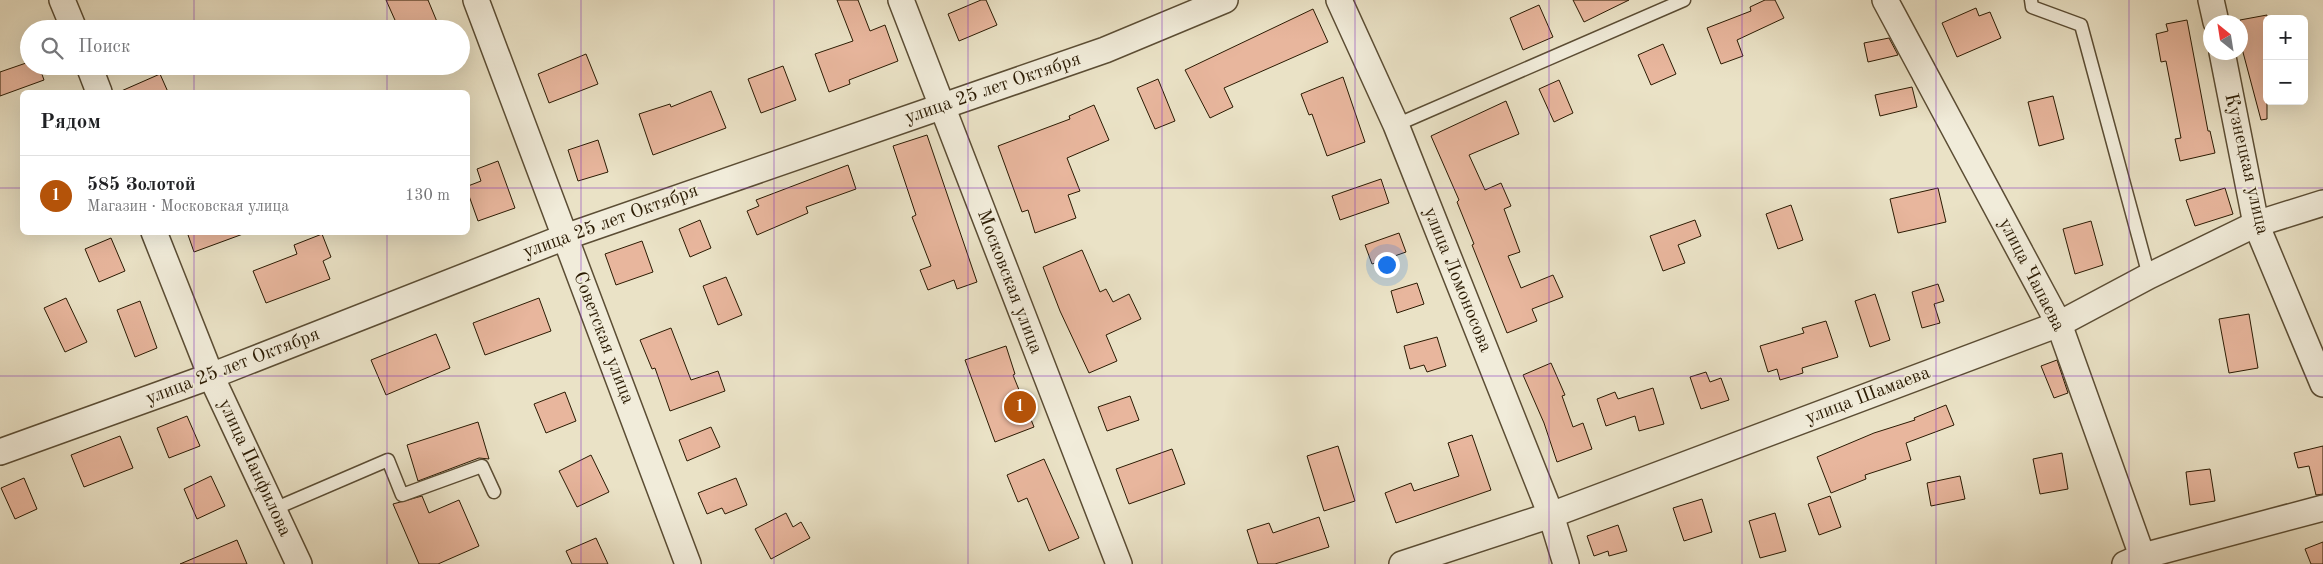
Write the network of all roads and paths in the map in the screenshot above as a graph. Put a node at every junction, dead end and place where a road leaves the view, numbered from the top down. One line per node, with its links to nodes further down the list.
1 (62, 0): 11 (street)
2 (476, 0): 20 (street, Советская улица)
3 (901, 0): 15 (street, Московская улица)
4 (1225, 0): 15 (street, улица 25 лет Октября)
5 (1339, 0): 16 (street, улица Ломоносова)
6 (1684, 0): 16 (lane)
7 (1884, 0): 22 (street, улица Чапаева)
8 (2031, 0): 21 (lane)
9 (2211, 0): 10 (street)
10 (2214, 15)
11 (70, 20)
12 (2224, 60): 18 (street, Кузнецкая улица)
13 (92, 75): 14 (street)
14 (98, 90)
15 (942, 107): 20 (street, улица 25 лет Октября); 33 (street, Московская улица)
16 (1396, 125): 29 (street, улица Ломоносова)
17 (2323, 203): 18 (street, улица Шамаева)
18 (2256, 224): 21 (street, улица Шамаева); 24 (street, Кузнецкая улица)
19 (155, 235): 23 (street, улица Панфилова)
20 (565, 237): 23 (street, улица 25 лет Октября); 32 (street, Советская улица)
21 (2149, 276): 22 (street, улица Шамаева)
22 (2059, 324): 29 (street, улица Шамаева); 30 (street, улица Чапаева)
23 (212, 376): 25 (street, улица 25 лет Октября); 28 (street, улица Панфилова)
24 (2323, 384)
25 (0, 452)
26 (494, 492): 28 (lane)
27 (2323, 508): 30 (street)
28 (274, 509): 31 (street, улица Панфилова)
29 (1551, 515): 34 (street, улица Шамаева); 35 (street, улица Ломоносова)
30 (2138, 561)
31 (299, 564)
32 (688, 564)
33 (1119, 564)
34 (1402, 564)
35 (1566, 564)

